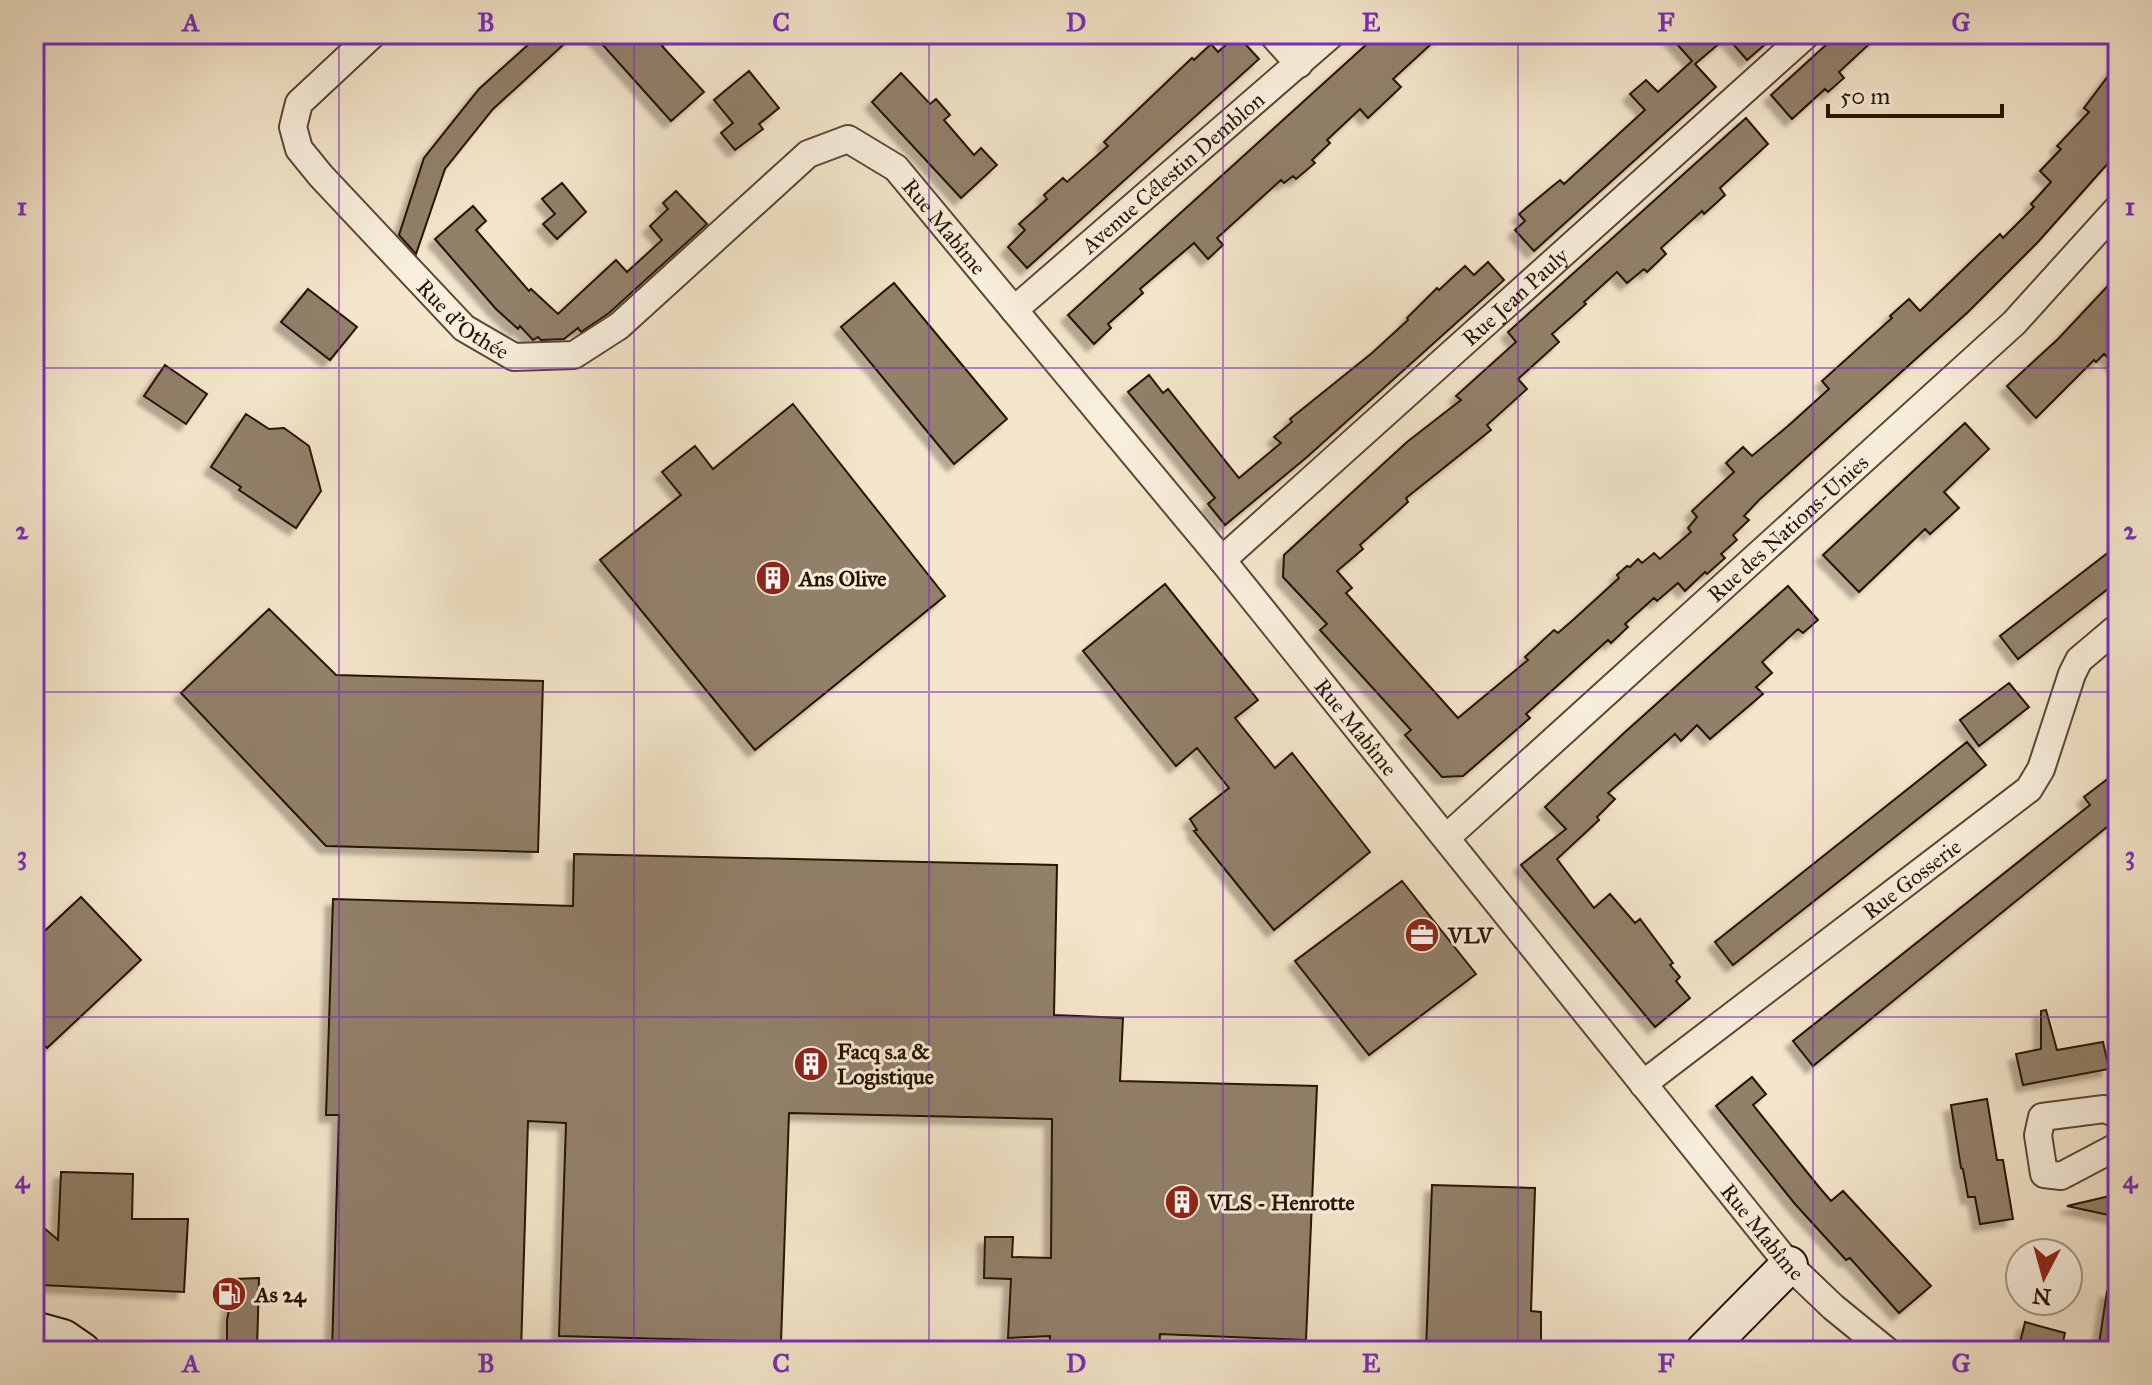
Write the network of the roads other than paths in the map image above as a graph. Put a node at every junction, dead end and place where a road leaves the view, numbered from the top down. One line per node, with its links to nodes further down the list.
1 (373, 34): 6 (street, Rue d'Othée)
2 (1272, 34): 5 (street)
3 (1332, 34): 5 (street, Avenue Célestin Demblon)
4 (1807, 34): 9 (street, Rue Jean Pauly)
5 (1299, 64): 8 (street, Avenue Célestin Demblon)
6 (808, 154): 8 (street, Rue Mabîme)
7 (2118, 208): 11 (street, Rue des Nations-Unies)
8 (1014, 310): 9 (street, Rue Mabîme)
9 (1222, 560): 11 (street, Rue Mabîme)
10 (2118, 627): 12 (street, Rue Gosserie)
11 (1447, 837): 12 (street, Rue Mabîme)
12 (1643, 1084): 15 (street, Rue Mabîme)
13 (2118, 1114): 14 (street)
14 (2118, 1146)
15 (1789, 1265): 18 (street); 19 (street, Rue Mabîme)
16 (34, 1330): 17 (street)
17 (82, 1351)
18 (1704, 1351)
19 (1887, 1351)

